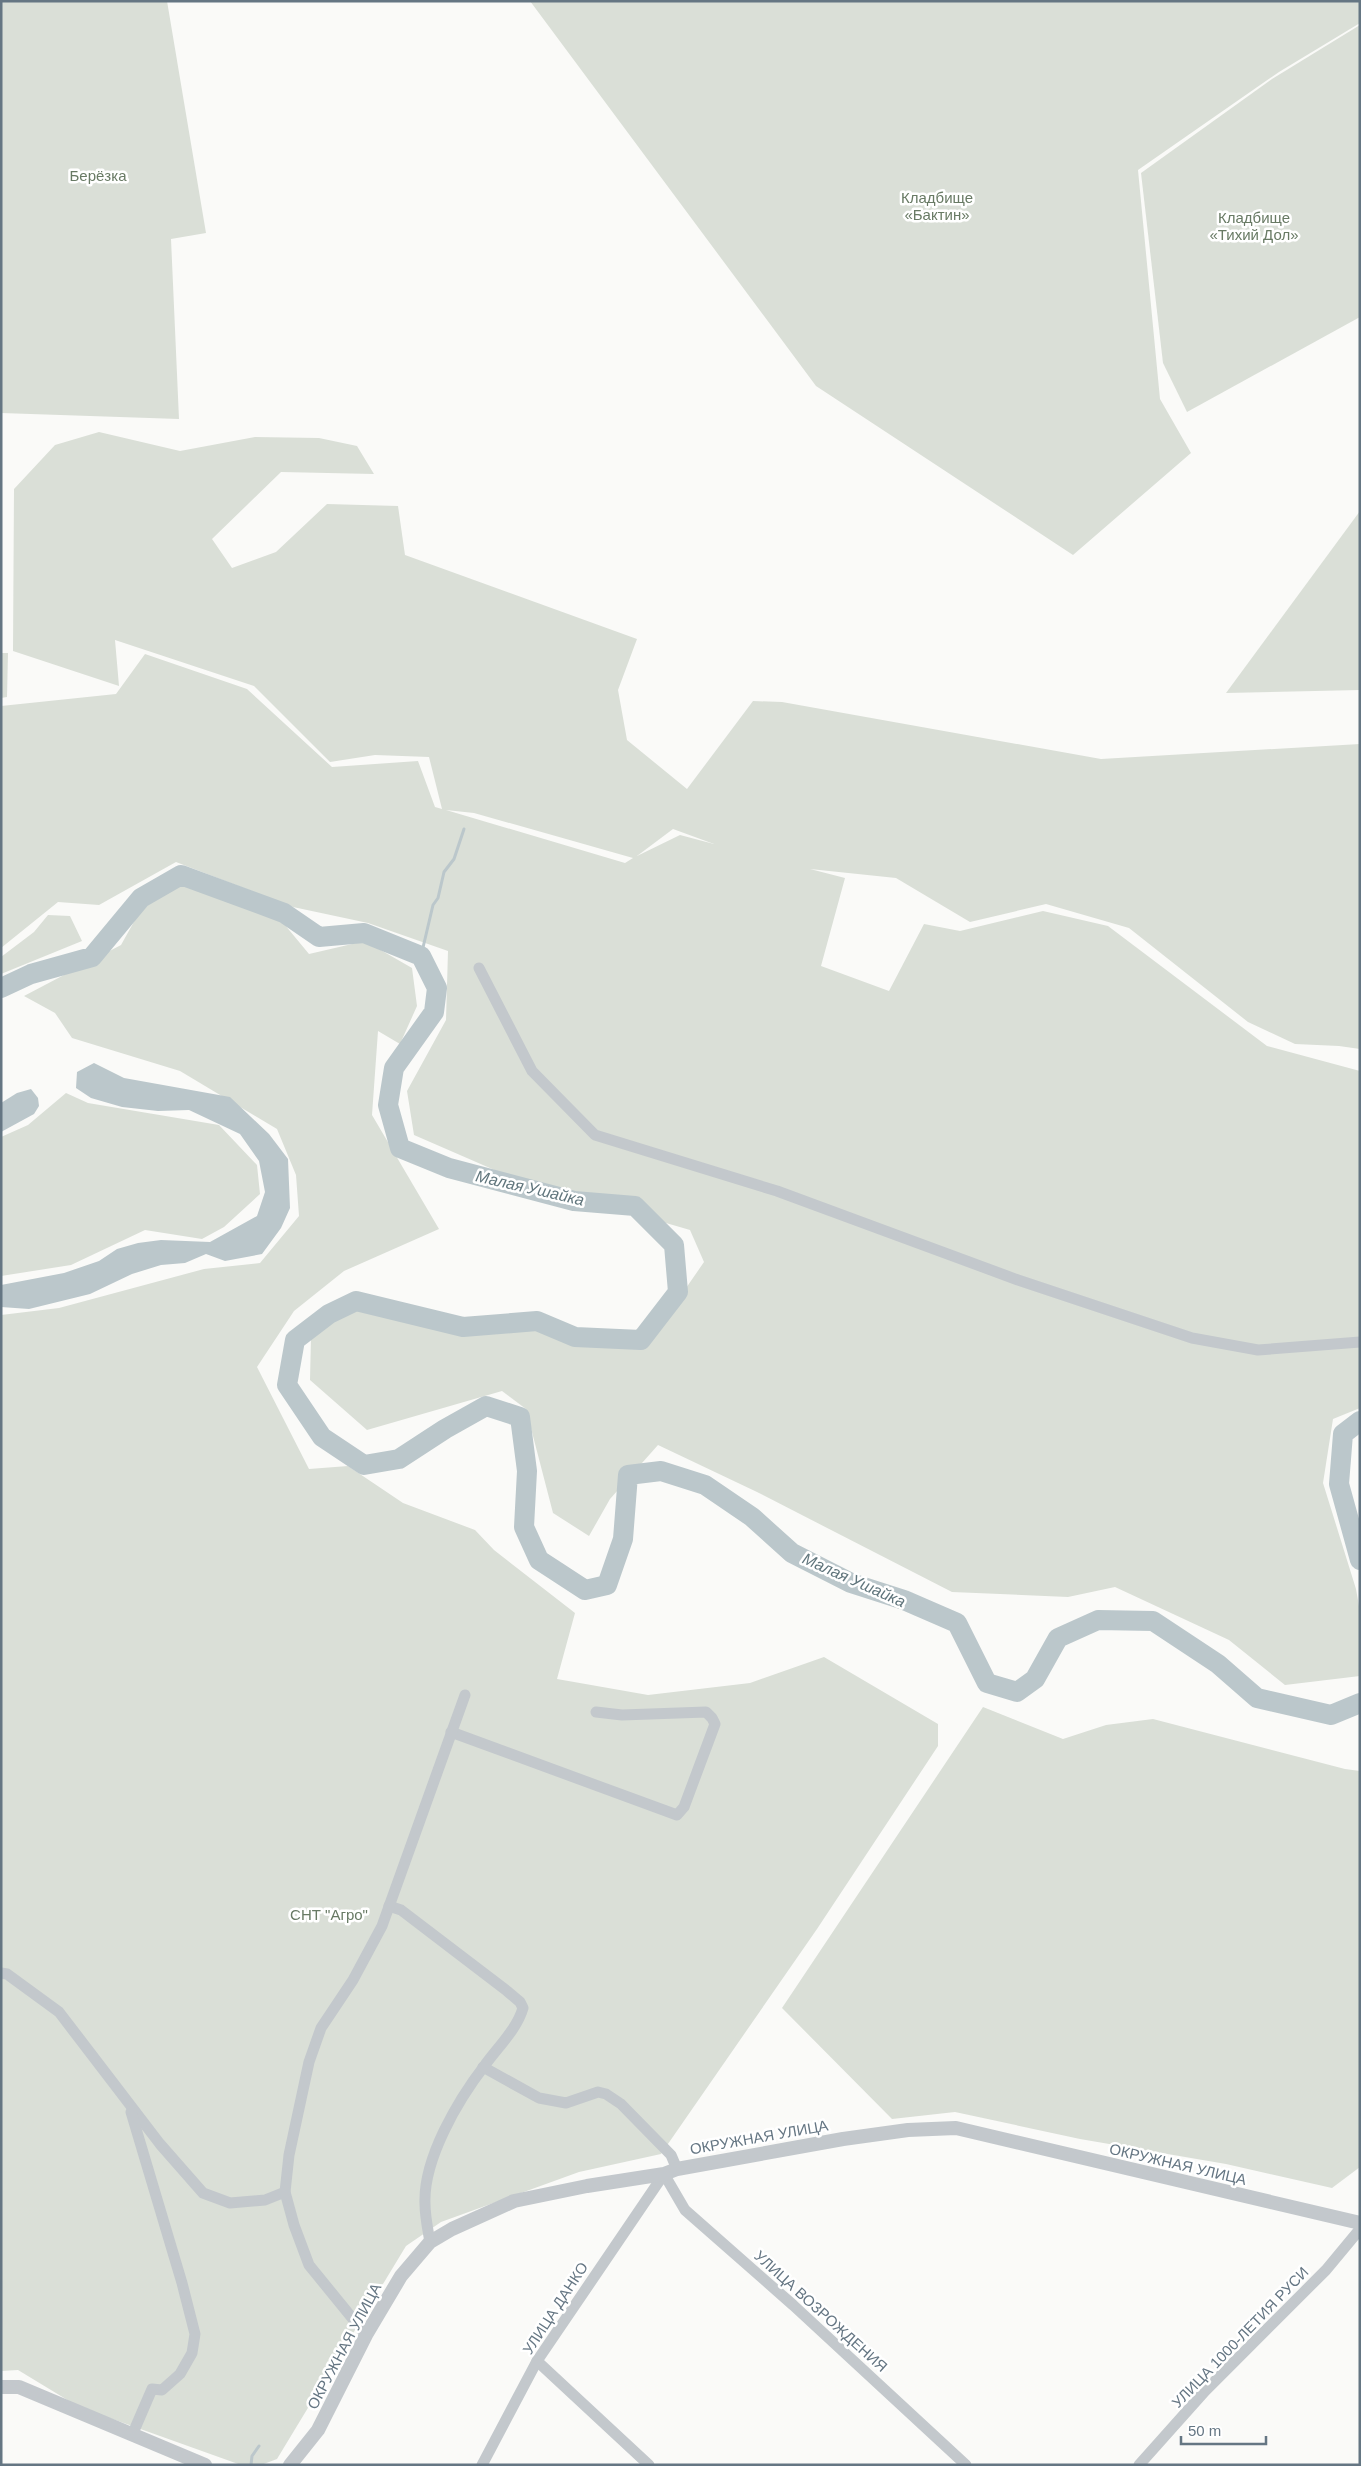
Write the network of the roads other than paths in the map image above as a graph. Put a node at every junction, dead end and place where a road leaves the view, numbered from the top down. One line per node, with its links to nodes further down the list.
1 (479, 968): 2 (street)
2 (1360, 1342)
3 (465, 1695): 5 (street)
4 (596, 1712): 5 (street)
5 (451, 1732): 6 (street)
6 (389, 1906): 8 (street); 11 (street)
7 (1, 1973): 9 (street)
8 (483, 2067): 10 (street, УЛИЦА ВОЗРОЖДЕНИЯ); 14 (street)
9 (126, 2099): 11 (street); 18 (street)
10 (671, 2171): 12 (street, ОКРУЖНАЯ УЛИЦА); 14 (street, ОКРУЖНАЯ УЛИЦА); 16 (street, УЛИЦА ДАНКО); 23 (street, УЛИЦА ВОЗРОЖДЕНИЯ)
11 (285, 2192): 15 (street)
12 (1360, 2223)
13 (1360, 2228): 24 (street, УЛИЦА 1000-ЛЕТИЯ РУСИ)
14 (430, 2242): 15 (street, ОКРУЖНАЯ УЛИЦА)
15 (366, 2335): 20 (street, ОКРУЖНАЯ УЛИЦА)
16 (537, 2361): 21 (street, УЛИЦА ДАНКО); 22 (street)
17 (1, 2388): 18 (street)
18 (133, 2433): 19 (street)
19 (205, 2465)
20 (290, 2465)
21 (482, 2465)
22 (649, 2465)
23 (966, 2465)
24 (1139, 2465)

